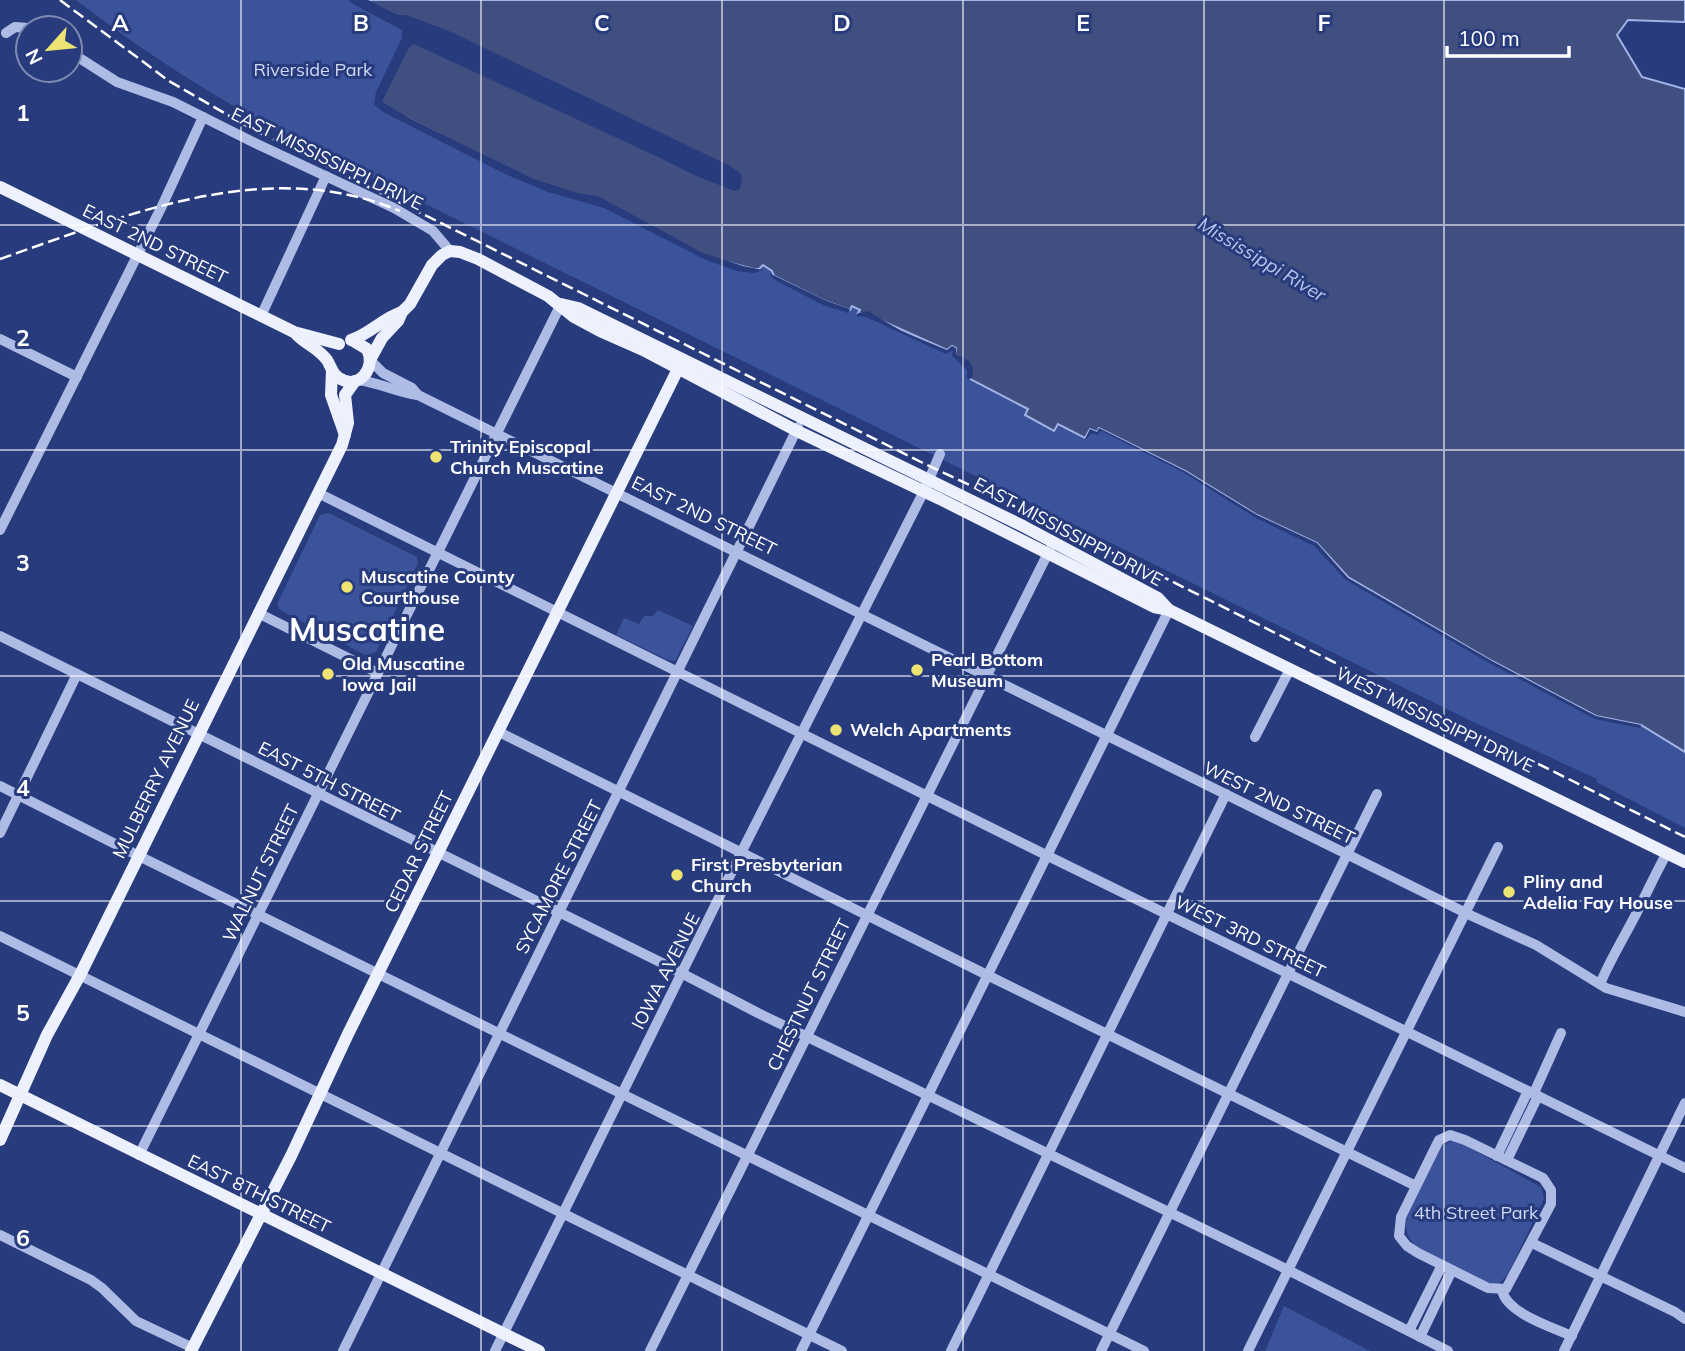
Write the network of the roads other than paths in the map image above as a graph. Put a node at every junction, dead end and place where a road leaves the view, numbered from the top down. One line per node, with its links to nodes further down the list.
1 (14, 28): 2 (street)
2 (6, 33)
3 (84, 61): 4 (street, EAST MISSISSIPPI DRIVE)
4 (203, 117): 5 (street, EAST MISSISSIPPI DRIVE); 8 (street)
5 (326, 176): 7 (street, EAST MISSISSIPPI DRIVE); 11 (street)
6 (0, 187): 8 (main road, EAST 2ND STREET)
7 (450, 251): 9 (main road, EAST MISSISSIPPI DRIVE); 10 (main road)
8 (136, 254): 11 (main road, EAST 2ND STREET); 18 (street)
9 (561, 304): 17 (main road, EAST MISSISSIPPI DRIVE); 21 (main road, EAST MISSISSIPPI DRIVE); 23 (street, WALNUT STREET)
10 (402, 312): 14 (main road); 15 (main road)
11 (261, 316): 12 (main road, EAST 2ND STREET)
12 (294, 332): 14 (main road, EAST 2ND STREET); 16 (main road, EAST 2ND STREET)
13 (0, 339): 18 (street)
14 (345, 342): 15 (main road); 16 (main road)
15 (371, 359): 19 (main road); 20 (street, EAST 2ND STREET)
16 (331, 367): 19 (main road); 24 (main road)
17 (678, 369): 22 (main road, EAST MISSISSIPPI DRIVE); 27 (main road, CEDAR STREET)
18 (76, 377): 29 (street)
19 (357, 380): 20 (street, EAST 2ND STREET); 24 (main road, MULBERRY AVENUE)
20 (418, 395): 23 (street, EAST 2ND STREET)
21 (803, 417): 22 (street, SYCAMORE STREET); 26 (main road, EAST MISSISSIPPI DRIVE)
22 (797, 431): 26 (main road, EAST MISSISSIPPI DRIVE); 31 (street, SYCAMORE STREET)
23 (497, 432): 27 (street, EAST 2ND STREET); 32 (street, WALNUT STREET)
24 (345, 435): 28 (main road, MULBERRY AVENUE)
25 (940, 454): 26 (street, IOWA AVENUE)
26 (926, 485): 30 (main road, EAST MISSISSIPPI DRIVE); 33 (main road, EAST MISSISSIPPI DRIVE); 37 (street, IOWA AVENUE)
27 (617, 492): 31 (street, EAST 2ND STREET); 35 (main road, CEDAR STREET)
28 (318, 493): 32 (street, WEST 3RD STREET); 36 (main road, MULBERRY AVENUE)
29 (0, 530)
30 (1054, 542): 33 (street, CHESTNUT STREET); 34 (main road, EAST MISSISSIPPI DRIVE)
31 (737, 552): 37 (street, EAST 2ND STREET); 41 (street, SYCAMORE STREET)
32 (437, 553): 35 (street, WEST 3RD STREET); 40 (street, WALNUT STREET)
33 (1047, 554): 34 (main road, EAST MISSISSIPPI DRIVE); 43 (street, CHESTNUT STREET)
34 (1169, 610): 39 (main road, WEST MISSISSIPPI DRIVE); 47 (street)
35 (557, 612): 41 (street, WEST 3RD STREET); 44 (main road, CEDAR STREET)
36 (257, 613): 40 (street); 45 (main road, MULBERRY AVENUE)
37 (861, 614): 43 (street, WEST 2ND STREET); 46 (street, IOWA AVENUE)
38 (0, 636): 42 (street, EAST 5TH STREET)
39 (1290, 669): 48 (street); 61 (main road, WEST MISSISSIPPI DRIVE)
40 (378, 673): 51 (street, WALNUT STREET)
41 (677, 673): 46 (street, WEST 3RD STREET); 50 (street, SYCAMORE STREET)
42 (77, 674): 45 (street, EAST 5TH STREET); 54 (street)
43 (985, 676): 47 (street, WEST 2ND STREET); 55 (street, CHESTNUT STREET)
44 (499, 732): 50 (street); 58 (main road, CEDAR STREET)
45 (198, 734): 51 (street, EAST 5TH STREET); 62 (main road, MULBERRY AVENUE)
46 (802, 734): 55 (street, WEST 3RD STREET); 59 (street, IOWA AVENUE)
47 (1106, 735): 52 (street, WEST 2ND STREET); 63 (street)
48 (1255, 737)
49 (0, 786): 54 (street)
50 (619, 792): 59 (street); 65 (street, SYCAMORE STREET)
51 (318, 794): 58 (street, EAST 5TH STREET); 67 (street, WALNUT STREET)
52 (1226, 794): 60 (street, WEST 2ND STREET); 68 (street)
53 (1377, 794): 60 (street)
54 (18, 795): 56 (street); 62 (street)
55 (926, 795): 63 (street, WEST 3RD STREET); 69 (street, CHESTNUT STREET)
56 (0, 833)
57 (1498, 847): 66 (street)
58 (438, 853): 65 (street, EAST 5TH STREET); 72 (main road, CEDAR STREET)
59 (741, 853): 69 (street); 73 (street, IOWA AVENUE)
60 (1346, 853): 66 (street, WEST 2ND STREET); 71 (street)
61 (1667, 853): 64 (main road, WEST MISSISSIPPI DRIVE); 76 (street)
62 (138, 855): 67 (street); 74 (main road, MULBERRY AVENUE)
63 (1046, 855): 68 (street, WEST 3RD STREET); 75 (street)
64 (1685, 862)
65 (558, 912): 73 (street, EAST 5TH STREET); 79 (street, SYCAMORE STREET)
66 (1465, 912): 76 (street, WEST 2ND STREET); 78 (street)
67 (259, 914): 72 (street); 81 (street, WALNUT STREET)
68 (1167, 914): 71 (street, WEST 3RD STREET); 82 (street)
69 (866, 915): 75 (street); 83 (street, CHESTNUT STREET)
70 (0, 936): 74 (street)
71 (1287, 972): 78 (street, WEST 3RD STREET); 89 (street)
72 (379, 973): 79 (street); 85 (main road, CEDAR STREET)
73 (682, 974): 83 (street, EAST 5TH STREET); 88 (street, IOWA AVENUE)
74 (80, 975): 81 (street); 87 (main road, MULBERRY AVENUE)
75 (987, 975): 82 (street); 90 (street)
76 (1600, 984): 77 (street, WEST 2ND STREET)
77 (1685, 1013)
78 (1406, 1031): 86 (street, WEST 3RD STREET); 93 (street)
79 (500, 1033): 88 (street); 94 (street, SYCAMORE STREET)
80 (1561, 1033): 86 (street)
81 (199, 1034): 85 (street); 96 (street, WALNUT STREET)
82 (1107, 1034): 89 (street); 95 (street)
83 (807, 1035): 90 (street, EAST 5TH STREET); 98 (street, CHESTNUT STREET)
84 (0, 1085): 87 (main road, EAST 8TH STREET)
85 (320, 1093): 94 (street); 103 (main road, CEDAR STREET)
86 (1533, 1093): 97 (street, WEST 3RD STREET); 99 (street)
87 (19, 1094): 92 (main road, MULBERRY AVENUE); 96 (main road, EAST 8TH STREET)
88 (623, 1094): 98 (street); 104 (street, IOWA AVENUE)
89 (1228, 1094): 93 (street); 102 (street)
90 (927, 1096): 95 (street, EAST 5TH STREET); 105 (street)
91 (1685, 1103): 97 (street)
92 (0, 1140)
93 (1346, 1152): 101 (street); 109 (street)
94 (440, 1153): 104 (street); 110 (street, SYCAMORE STREET)
95 (1048, 1154): 102 (street, EAST 5TH STREET); 111 (street)
96 (139, 1155): 103 (main road, EAST 8TH STREET)
97 (1659, 1155): 100 (street, WEST 3RD STREET); 113 (street)
98 (747, 1156): 105 (street); 112 (street, CHESTNUT STREET)
99 (1502, 1158): 101 (street); 107 (street)
100 (1685, 1168)
101 (1416, 1186): 108 (street)
102 (1169, 1213): 109 (street, EAST 5TH STREET); 118 (street)
103 (260, 1214): 110 (main road, EAST 8TH STREET); 122 (main road, CEDAR STREET)
104 (563, 1214): 112 (street); 117 (street, IOWA AVENUE)
105 (868, 1215): 111 (street); 119 (street)
106 (0, 1235): 122 (street)
107 (1532, 1243): 113 (street); 114 (street)
108 (1447, 1268): 114 (street); 116 (street); 121 (street)
109 (1288, 1271): 116 (street, EAST 5TH STREET); 132 (street)
110 (380, 1273): 117 (main road, EAST 8TH STREET); 123 (street, SYCAMORE STREET)
111 (988, 1274): 118 (street); 129 (street)
112 (688, 1275): 119 (street); 126 (street, CHESTNUT STREET)
113 (1601, 1275): 115 (street); 120 (street)
114 (1502, 1290): 120 (street)
115 (1685, 1319)
116 (1409, 1331): 121 (street, EAST 5TH STREET)
117 (504, 1334): 124 (street, IOWA AVENUE); 125 (main road, EAST 8TH STREET)
118 (1109, 1334): 130 (street); 131 (street)
119 (809, 1335): 127 (street); 128 (street)
120 (1572, 1336): 134 (street)
121 (1420, 1337): 133 (street, EAST 5TH STREET)
122 (192, 1349)
123 (343, 1351)
124 (495, 1351)
125 (539, 1351)
126 (650, 1351)
127 (801, 1351)
128 (842, 1351)
129 (951, 1351)
130 (1101, 1351)
131 (1144, 1351)
132 (1248, 1351)
133 (1448, 1351)
134 (1564, 1351)

